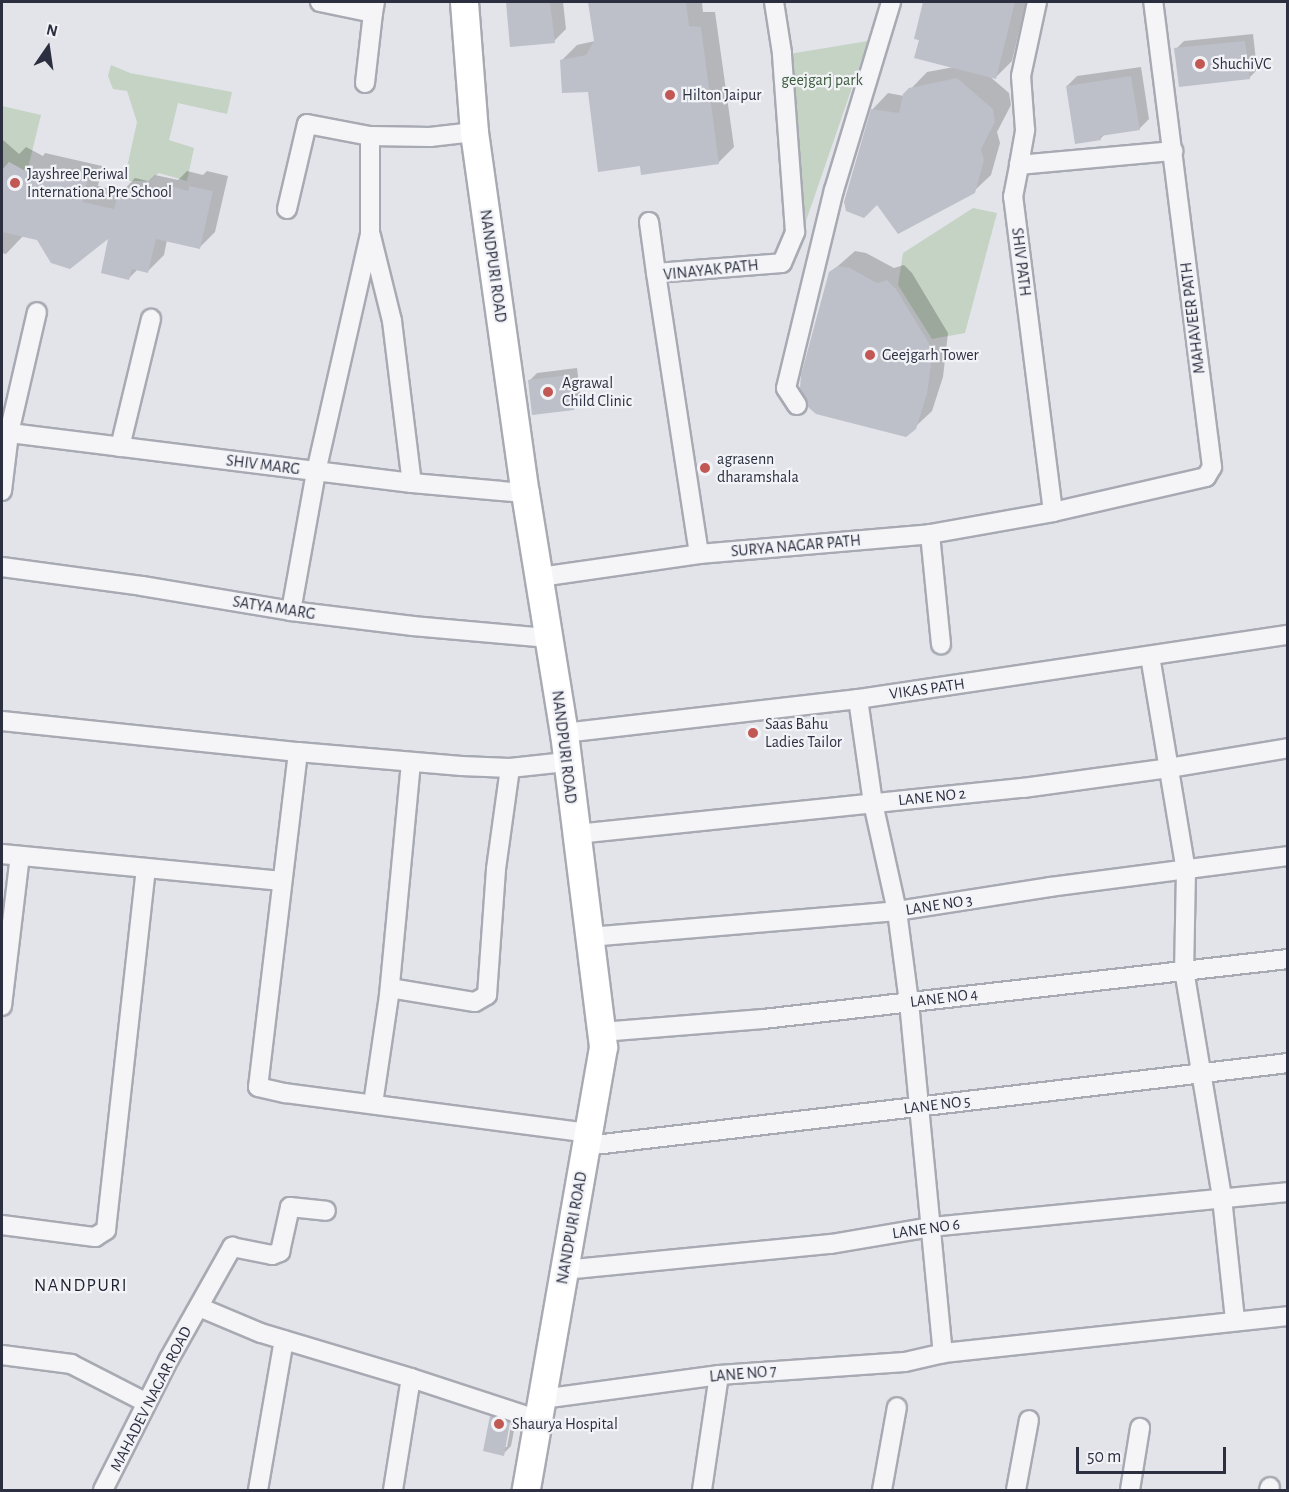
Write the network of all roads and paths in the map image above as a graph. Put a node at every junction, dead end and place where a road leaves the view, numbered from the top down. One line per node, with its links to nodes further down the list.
1 (320, 2): 7 (street)
2 (464, 2): 9 (street, NANDPURI ROAD)
3 (774, 2): 16 (street, VINAYAK PATH)
4 (891, 2): 19 (street)
5 (1037, 2): 12 (street, SHIV PATH)
6 (1153, 2): 11 (street, MAHAVEER PATH)
7 (374, 7): 8 (street)
8 (365, 83)
9 (474, 132): 10 (street); 25 (street, NANDPURI ROAD)
10 (370, 136): 13 (street); 15 (street)
11 (1173, 150): 12 (street); 26 (street, MAHAVEER PATH)
12 (1019, 165): 26 (street, SHIV PATH)
13 (287, 209)
14 (649, 222): 16 (street)
15 (370, 234): 22 (street); 23 (street)
16 (656, 273): 28 (street, VINAYAK PATH)
17 (37, 312): 20 (street)
18 (151, 319): 21 (street)
19 (797, 405)
20 (5, 433): 21 (street, SHIV MARG); 24 (street)
21 (120, 447): 22 (street, SHIV MARG)
22 (316, 472): 23 (street, SHIV MARG); 31 (street)
23 (412, 483): 25 (street, SHIV MARG)
24 (2, 491)
25 (525, 493): 30 (street, NANDPURI ROAD)
26 (1053, 512): 27 (street, SURYA NAGAR PATH)
27 (930, 534): 28 (street, SURYA NAGAR PATH); 34 (street)
28 (699, 554): 30 (street, SURYA NAGAR PATH)
29 (2, 567): 31 (street, SATYA MARG)
30 (540, 576): 33 (street, NANDPURI ROAD)
31 (291, 611): 33 (street, SATYA MARG)
32 (1287, 635): 35 (street, VIKAS PATH)
33 (548, 638): 38 (street, NANDPURI ROAD)
34 (940, 644)
35 (1150, 656): 36 (street, VIKAS PATH); 44 (street)
36 (858, 699): 38 (street, VIKAS PATH); 45 (street)
37 (2, 721): 40 (street)
38 (564, 733): 42 (street, NANDPURI ROAD)
39 (1287, 748): 44 (street, LANE NO 2)
40 (298, 752): 41 (street); 52 (street)
41 (411, 762): 43 (street); 57 (street)
42 (566, 762): 43 (street); 46 (street, NANDPURI ROAD)
43 (510, 768): 57 (street)
44 (1169, 768): 45 (street, LANE NO 2); 51 (street)
45 (873, 803): 46 (street, LANE NO 2); 53 (street)
46 (576, 834): 54 (street, NANDPURI ROAD)
47 (2, 854): 48 (street)
48 (20, 856): 50 (street); 59 (street)
49 (1287, 856): 51 (street, LANE NO 3)
50 (146, 868): 52 (street); 69 (street)
51 (1186, 870): 53 (street, LANE NO 3); 56 (street)
52 (281, 881): 63 (street, LANE NO 5)
53 (897, 911): 54 (street, LANE NO 3); 58 (street)
54 (589, 937): 60 (street, NANDPURI ROAD)
55 (1287, 958): 56 (street, LANE NO 4)
56 (1184, 970): 58 (street, LANE NO 4); 62 (street)
57 (390, 988): 63 (street)
58 (909, 1002): 60 (street, LANE NO 4); 64 (street)
59 (2, 1006)
60 (601, 1032): 65 (street, NANDPURI ROAD)
61 (1287, 1063): 62 (street, LANE NO 5)
62 (1203, 1074): 64 (street, LANE NO 5); 67 (street)
63 (374, 1104): 65 (street, LANE NO 5)
64 (921, 1107): 65 (street, LANE NO 5); 70 (street)
65 (587, 1140): 71 (street, NANDPURI ROAD)
66 (1287, 1192): 67 (street, LANE NO 6)
67 (1222, 1198): 70 (street, LANE NO 6); 74 (street)
68 (326, 1211): 72 (street, MAHADEV NAGAR ROAD)
69 (2, 1225)
70 (931, 1227): 71 (street, LANE NO 6); 76 (street)
71 (564, 1270): 82 (street, NANDPURI ROAD)
72 (199, 1307): 75 (street); 80 (street, MAHADEV NAGAR ROAD)
73 (1287, 1316): 74 (street)
74 (1236, 1320): 76 (street, LANE NO 7)
75 (284, 1340): 79 (street); 86 (street)
76 (943, 1353): 78 (street, LANE NO 7)
77 (2, 1355): 80 (street)
78 (719, 1375): 82 (street, LANE NO 7); 89 (street)
79 (411, 1378): 82 (street); 87 (street)
80 (147, 1403): 85 (street, MAHADEV NAGAR ROAD)
81 (897, 1407): 90 (street)
82 (540, 1409): 88 (street, NANDPURI ROAD)
83 (1029, 1420): 91 (street)
84 (1140, 1428): 92 (street)
85 (103, 1491)
86 (258, 1491)
87 (393, 1491)
88 (526, 1491)
89 (702, 1491)
90 (882, 1491)
91 (1016, 1491)
92 (1130, 1491)

